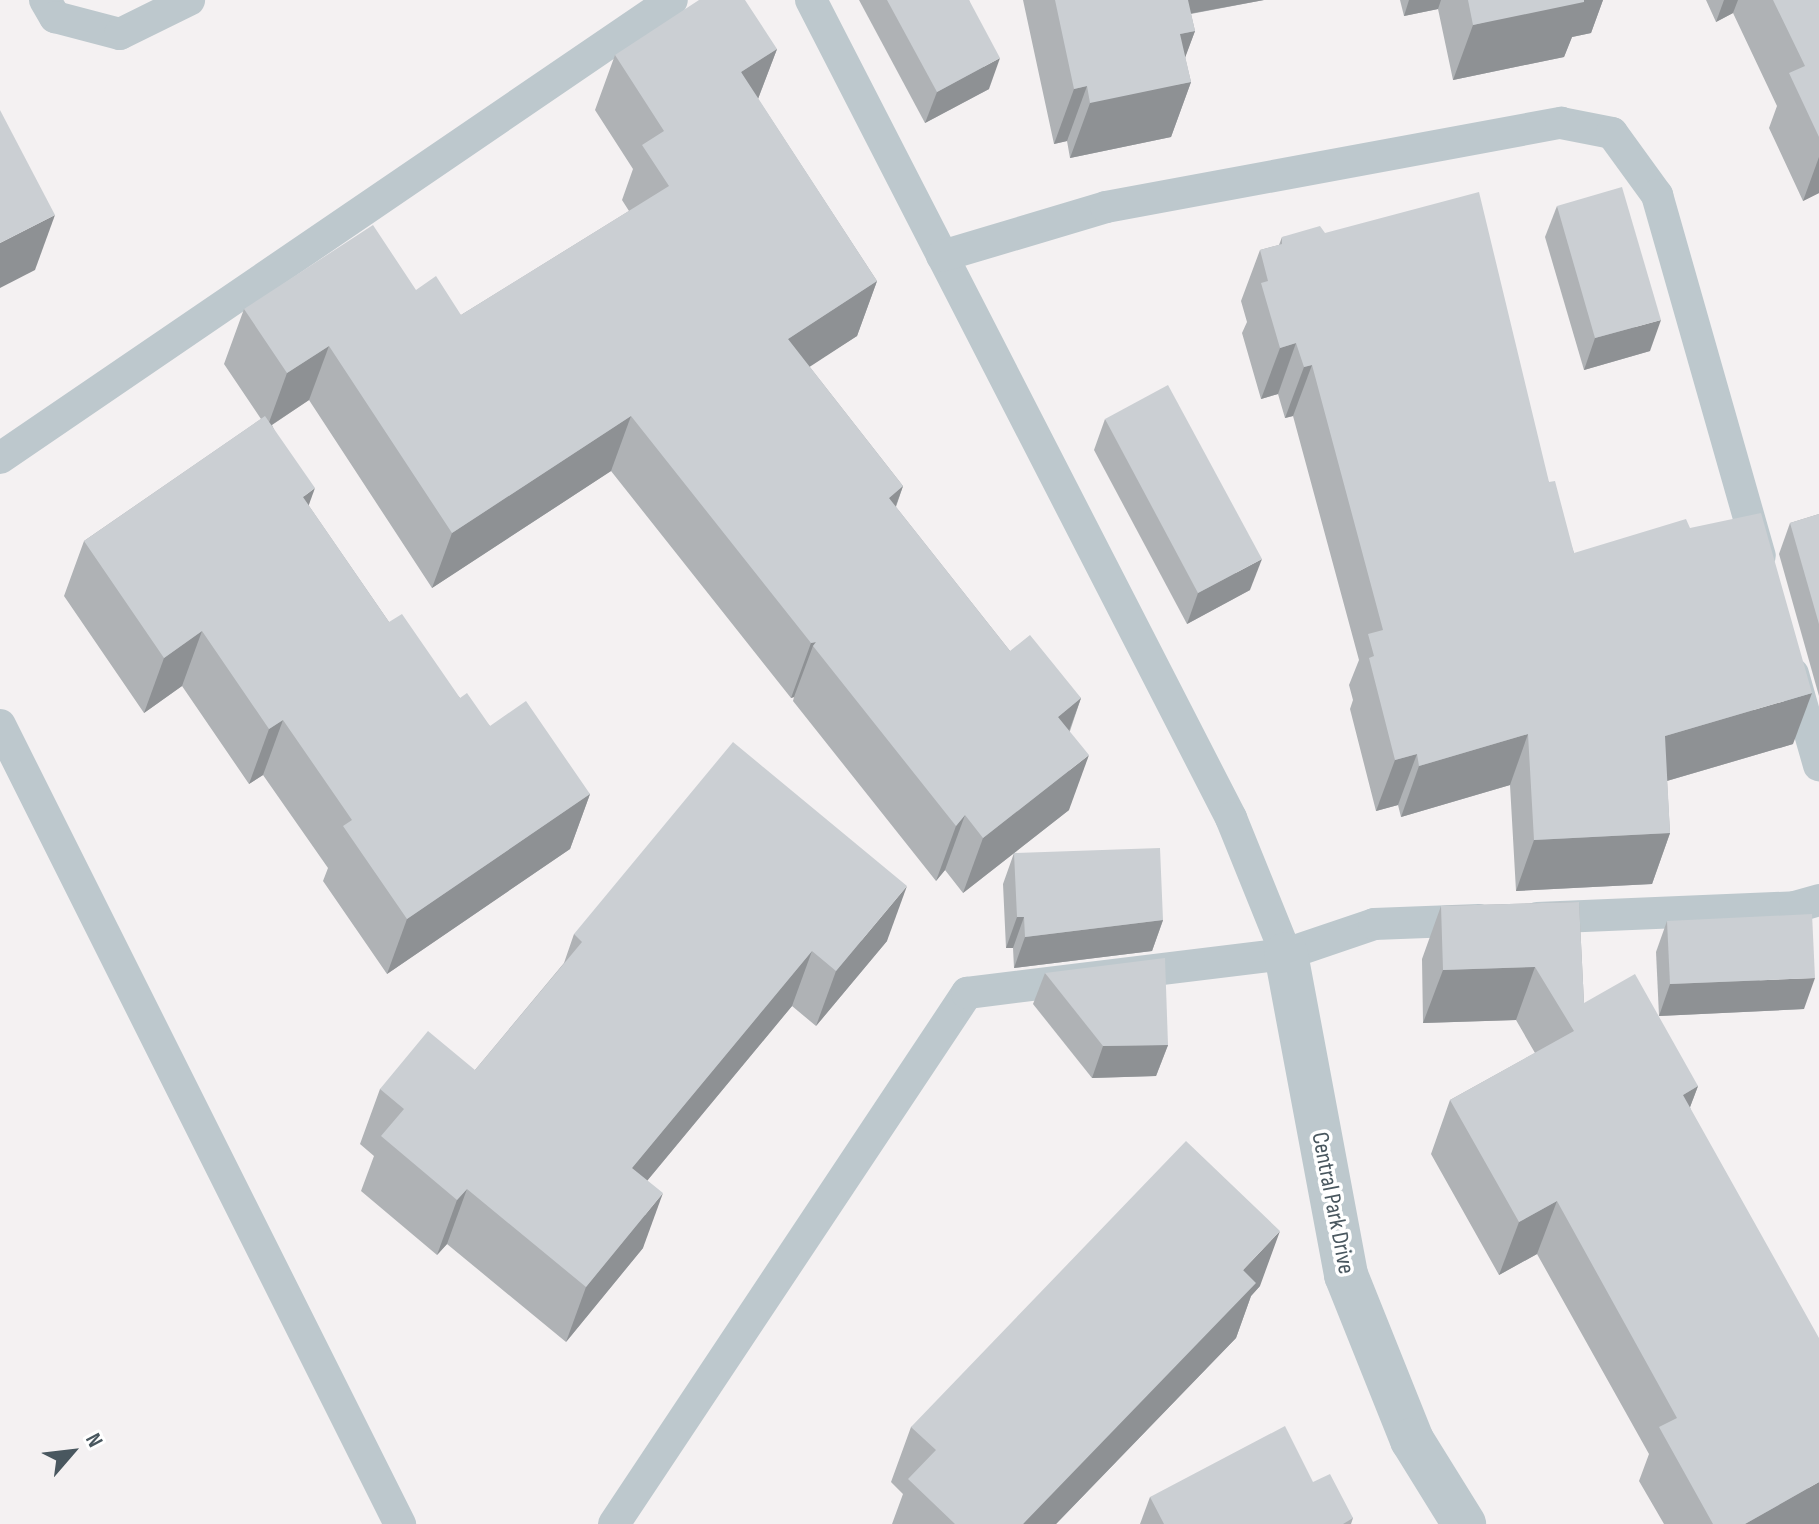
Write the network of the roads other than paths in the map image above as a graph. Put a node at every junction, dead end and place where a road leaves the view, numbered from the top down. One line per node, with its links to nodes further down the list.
1 (45, 0): 2 (lane)
2 (189, 0)
3 (672, 0): 6 (lane)
4 (811, 0): 5 (lane)
5 (942, 256): 7 (lane); 12 (lane)
6 (0, 458)
7 (1768, 585)
8 (1785, 645): 10 (lane)
9 (0, 725): 13 (lane)
10 (1819, 765)
11 (1819, 900): 12 (lane)
12 (1286, 954): 14 (lane); 15 (street, Central Park Drive)
13 (400, 1524)
14 (614, 1524)
15 (1464, 1524)

